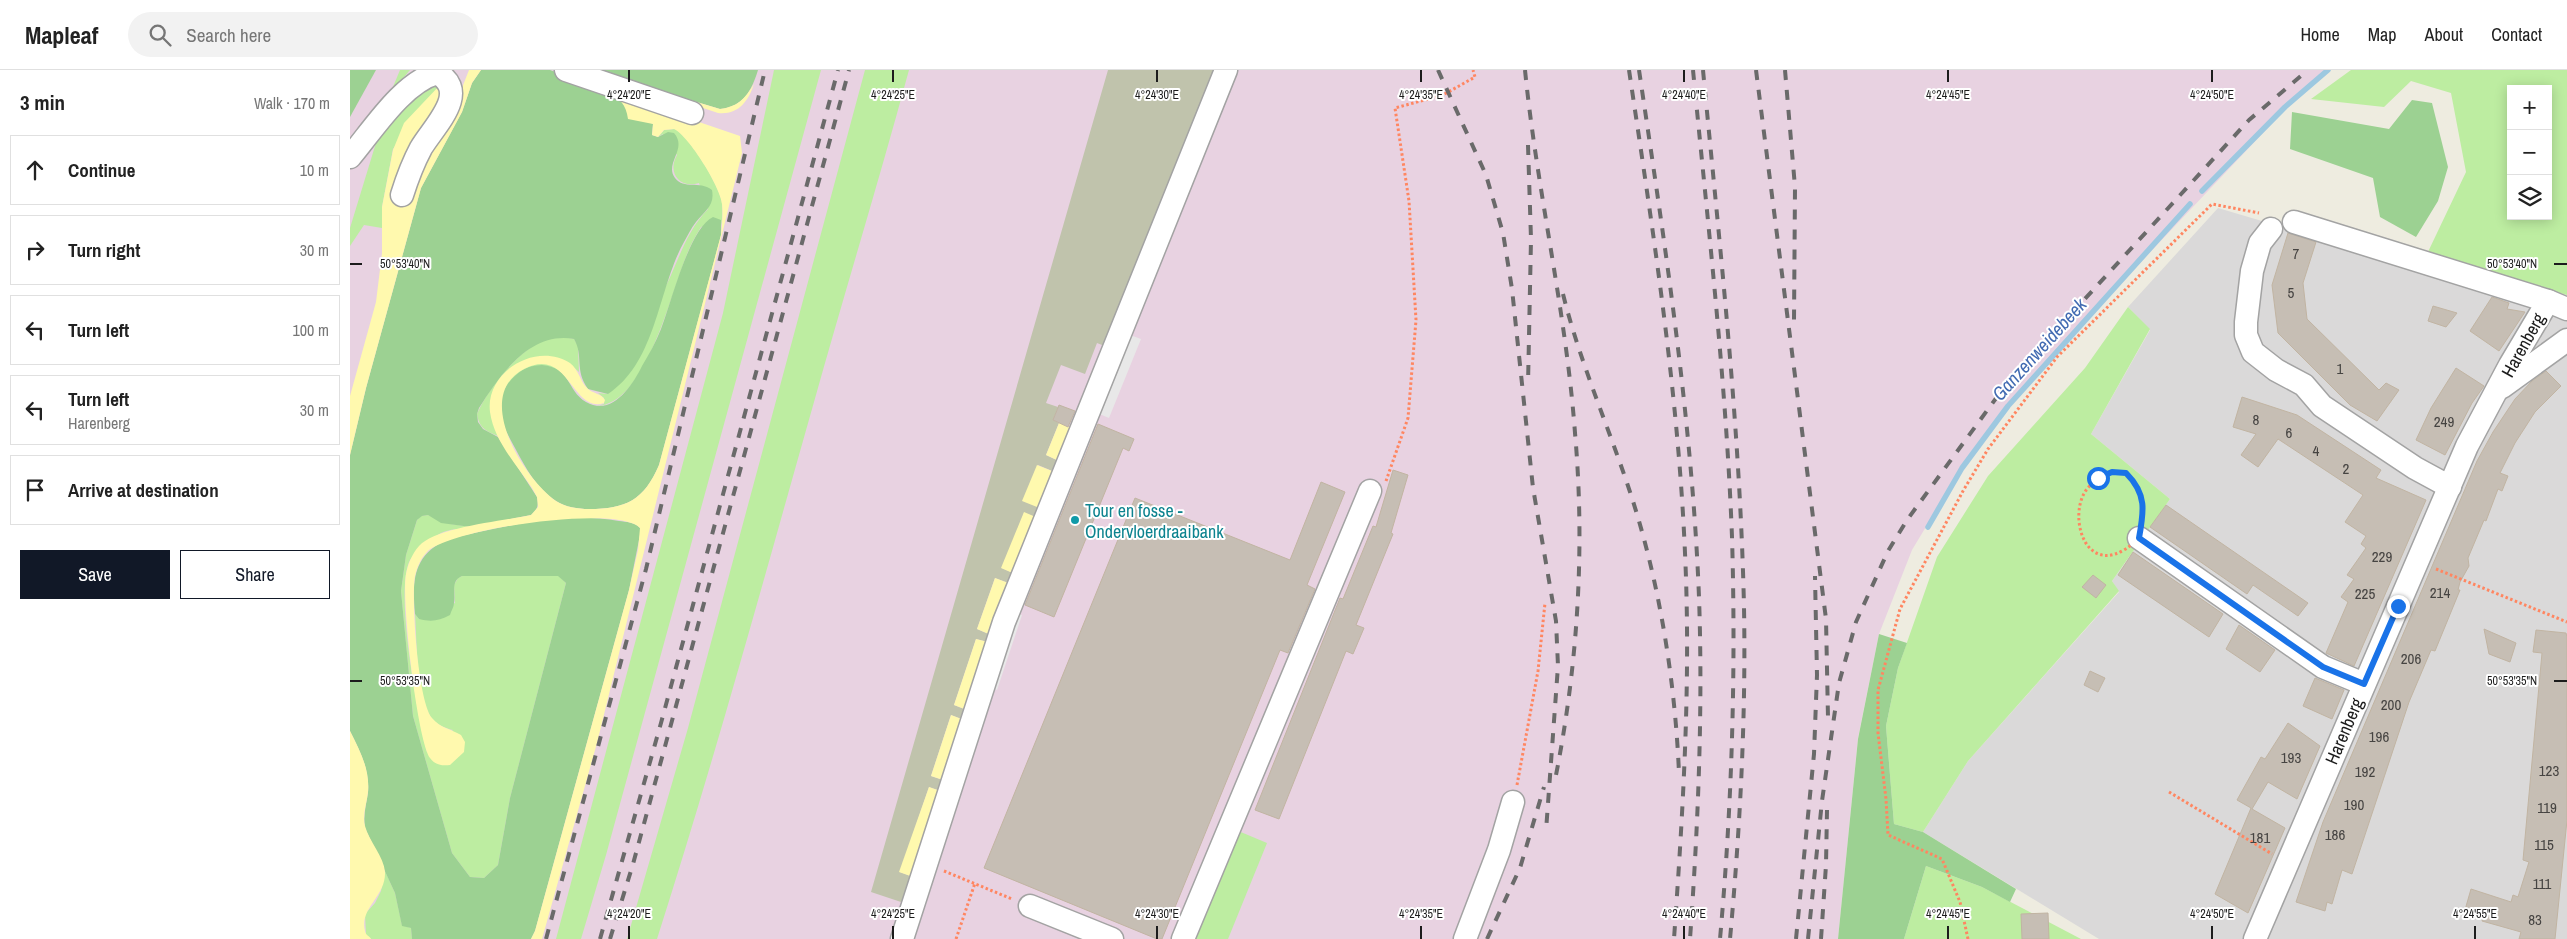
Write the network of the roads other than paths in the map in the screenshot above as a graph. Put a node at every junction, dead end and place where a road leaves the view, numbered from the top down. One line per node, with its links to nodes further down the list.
1 (566, 70): 4 (street)
2 (1226, 70): 18 (street)
3 (440, 72): 5 (street); 6 (street)
4 (692, 113)
5 (350, 157)
6 (402, 195)
7 (2267, 222): 12 (street)
8 (2294, 222): 9 (street)
9 (2558, 305): 11 (street, Harenberg)
10 (2567, 340): 11 (street, Harenberg)
11 (2499, 389): 12 (street, Harenberg)
12 (2450, 487): 15 (street, Harenberg)
13 (1370, 491): 20 (street)
14 (2139, 538): 15 (street)
15 (2364, 684): 22 (street, Harenberg)
16 (1513, 802): 21 (street)
17 (1030, 906): 19 (street)
18 (902, 939)
19 (1112, 939)
20 (1183, 939)
21 (1465, 939)
22 (2255, 939)

